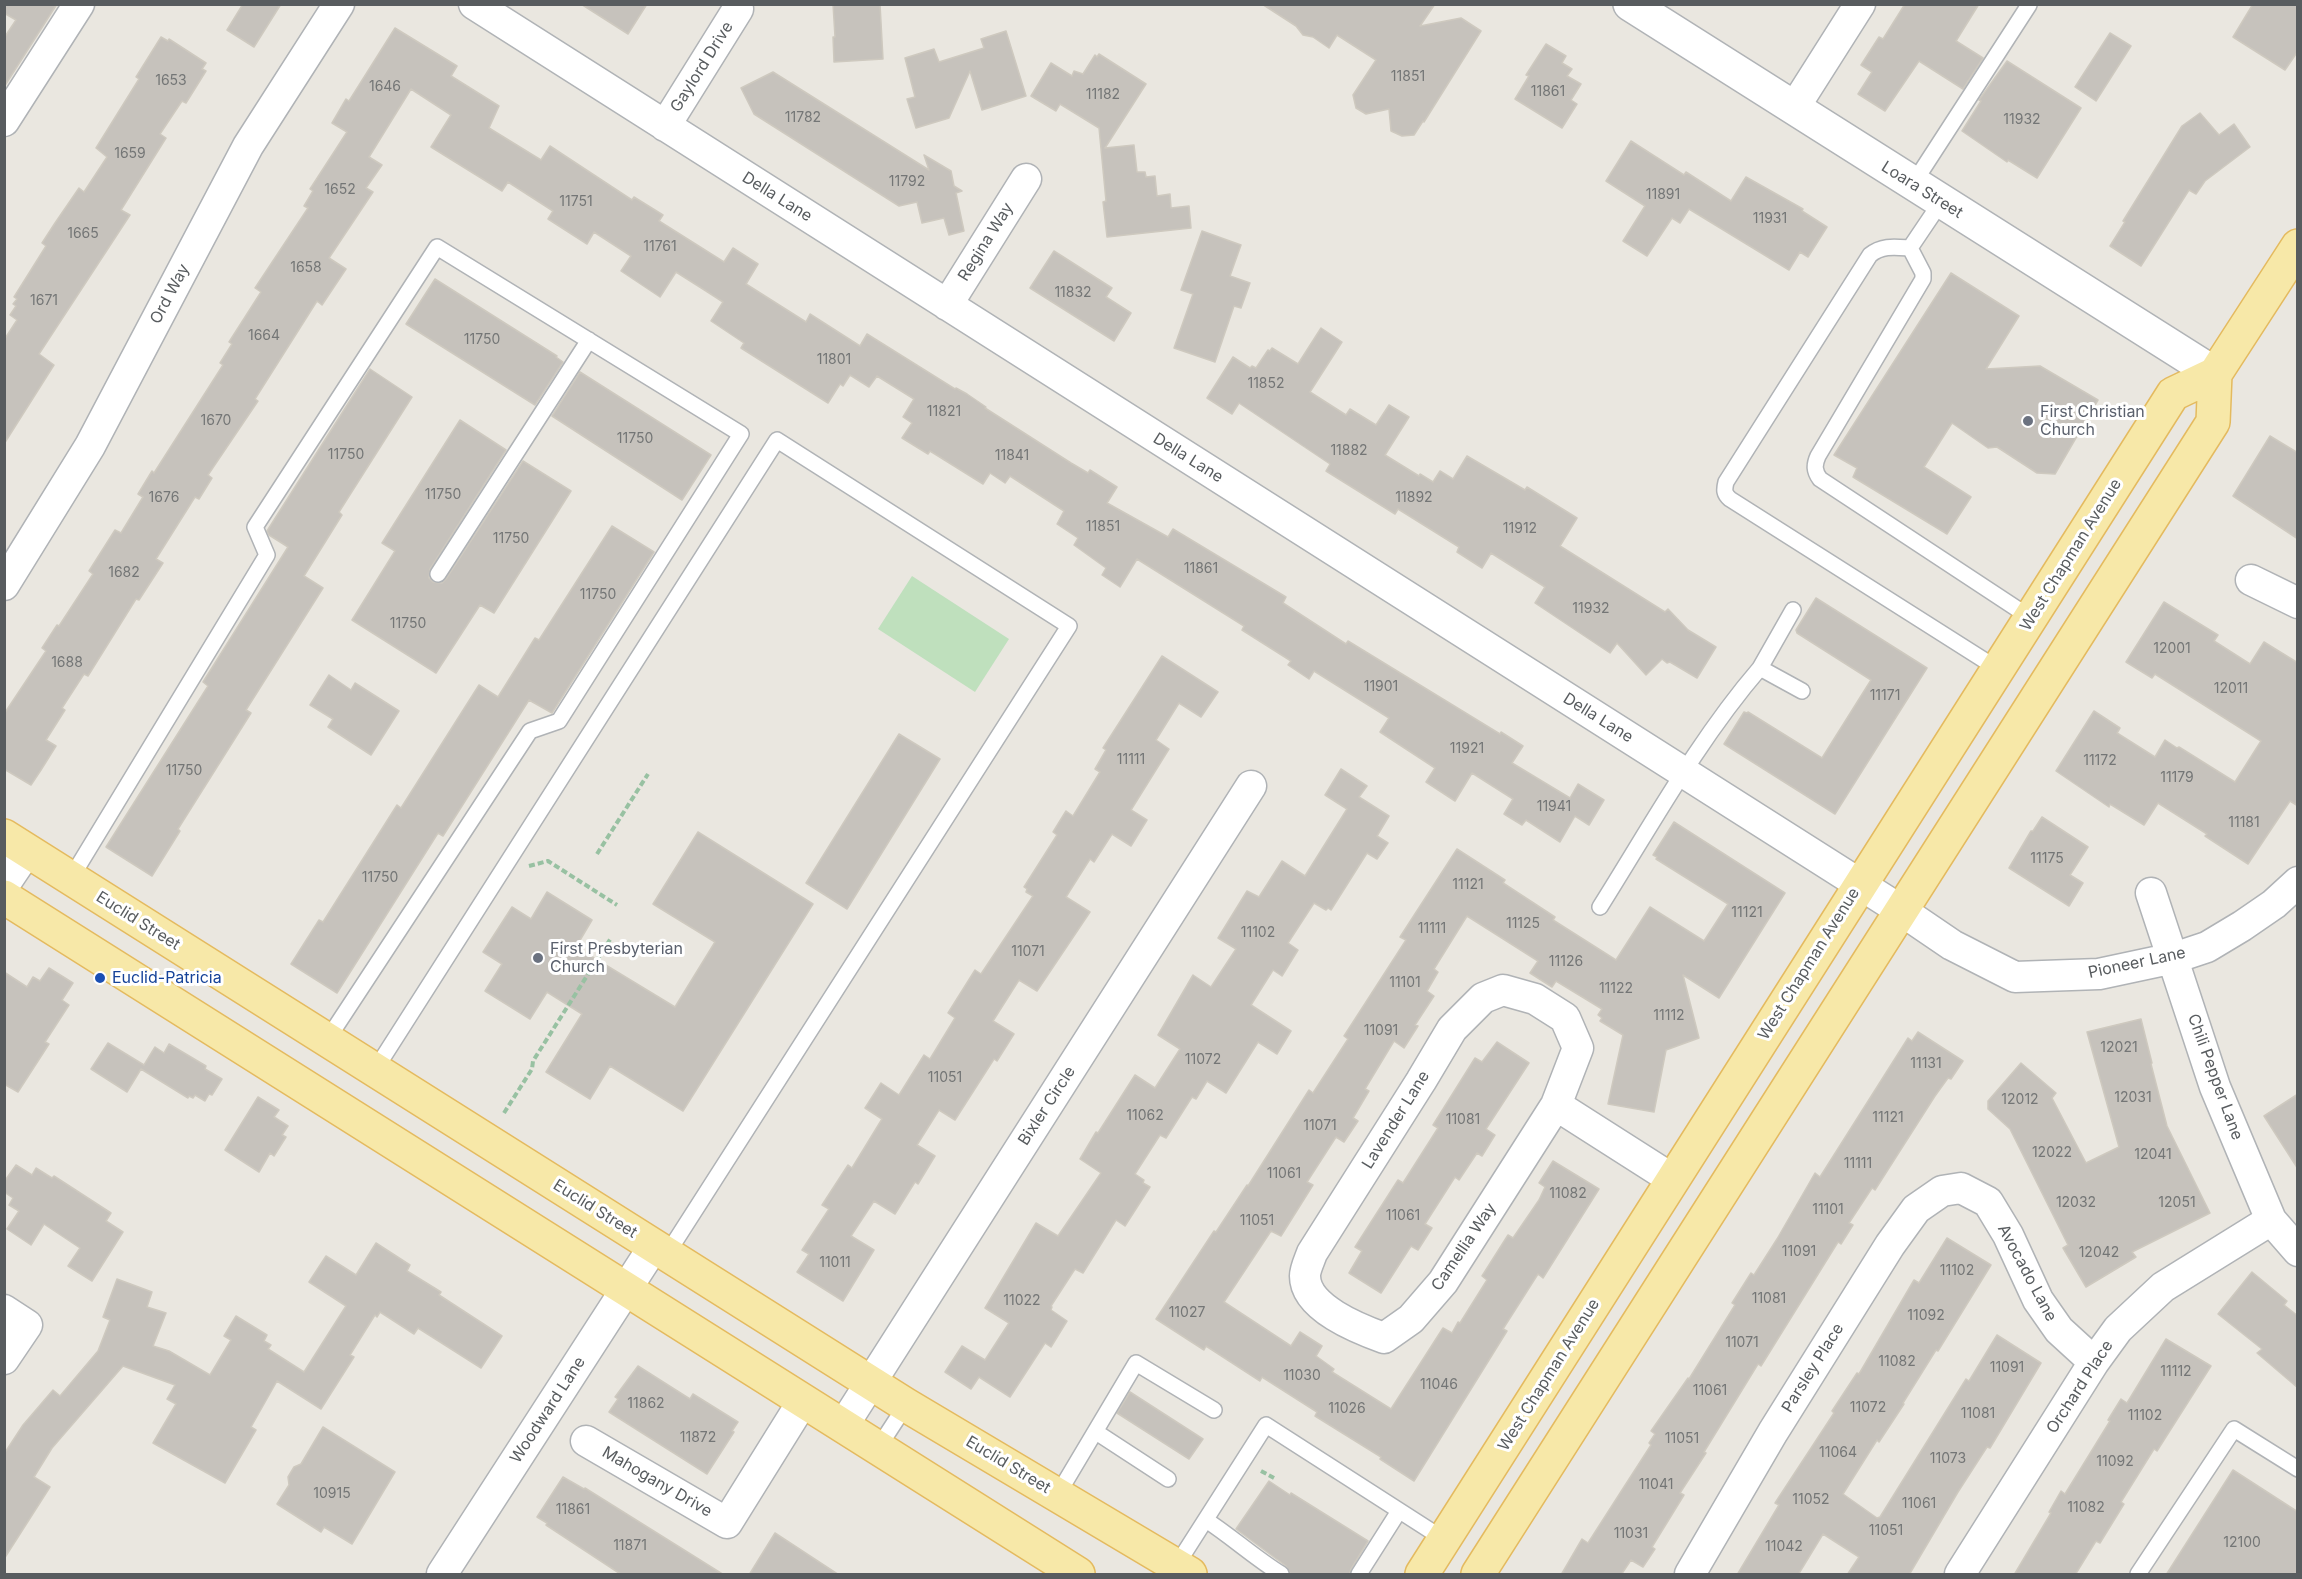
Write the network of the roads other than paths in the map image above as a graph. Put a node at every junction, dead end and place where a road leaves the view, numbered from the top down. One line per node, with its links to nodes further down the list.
1 (79, 4): 9 (street)
2 (339, 4): 21 (street, Ord Way)
3 (474, 4): 10 (street, Della Lane)
4 (1630, 4): 8 (street, Loara Street)
5 (1860, 4): 8 (street)
6 (2029, 5): 12 (lane)
7 (738, 9): 10 (street, Gaylord Drive)
8 (1794, 108): 12 (street, Loara Street)
9 (4, 121)
10 (665, 126): 16 (street, Della Lane)
11 (1026, 179): 16 (street, Regina Way)
12 (1913, 184): 13 (street, Loara Street)
13 (1941, 202): 15 (lane); 18 (street, Loara Street)
14 (2298, 246): 18 (main road)
15 (1910, 248): 24 (lane); 26 (lane)
16 (947, 305): 28 (street, Della Lane)
17 (589, 340): 19 (lane); 31 (lane); 41 (lane)
18 (2215, 374): 24 (main road, West Chapman Avenue); 38 (main road)
19 (438, 574)
20 (2251, 580): 22 (street)
21 (4, 585)
22 (2298, 603)
23 (1793, 610): 25 (lane)
24 (2031, 618): 26 (main road, West Chapman Avenue)
25 (1761, 668): 27 (lane); 28 (lane)
26 (1998, 669): 33 (main road, West Chapman Avenue)
27 (1802, 691)
28 (1684, 773): 33 (street, Della Lane); 37 (lane)
29 (1251, 786): 56 (street, Bixler Circle)
30 (16, 843): 31 (main road, Euclid Street); 34 (street)
31 (71, 878): 41 (main road, Euclid Street)
32 (2298, 882): 39 (street, Pioneer Lane)
33 (1860, 884): 38 (street, Della Lane); 45 (main road, West Chapman Avenue)
34 (4, 885)
35 (2151, 893): 39 (street, Chili Pepper Lane)
36 (4, 897): 43 (main road)
37 (1600, 907)
38 (1902, 910): 39 (street, Pioneer Lane); 47 (main road)
39 (2174, 958): 48 (street, Chili Pepper Lane)
40 (1534, 999): 44 (street, Camellia Way); 52 (street, Lavender Lane)
41 (327, 1040): 42 (main road, Euclid Street); 43 (main road)
42 (375, 1070): 49 (main road, Euclid Street); 49 (lane)
43 (300, 1084): 51 (main road)
44 (1556, 1106): 45 (street); 52 (street, Camellia Way)
45 (1672, 1179): 47 (main road); 69 (main road, West Chapman Avenue)
46 (1960, 1188): 55 (street, Avocado Lane); 77 (street, Parsley Place)
47 (1714, 1205): 76 (main road)
48 (2271, 1220): 50 (street, Chili Pepper Lane); 55 (street, Orchard Place)
49 (660, 1250): 51 (street, Woodward Lane); 56 (main road, Euclid Street)
50 (2298, 1251)
51 (627, 1290): 57 (main road); 71 (street, Woodward Lane)
52 (1313, 1299)
53 (16, 1317): 54 (street)
54 (4, 1359)
55 (2094, 1362): 78 (street, Orchard Place)
56 (870, 1382): 58 (main road, Euclid Street); 60 (street, Bixler Circle)
57 (803, 1401): 60 (main road); 62 (street, Mahogany Drive)
58 (906, 1405): 63 (lane); 66 (main road, Euclid Street)
59 (1214, 1410): 61 (lane)
60 (843, 1426): 63 (main road)
61 (1096, 1432): 65 (lane); 66 (lane)
62 (586, 1441)
63 (878, 1448): 72 (main road)
64 (2298, 1469): 79 (lane)
65 (1168, 1479)
66 (1058, 1494): 70 (main road, Euclid Street)
67 (1400, 1511): 68 (lane); 69 (lane); 74 (lane)
68 (1206, 1520): 70 (lane); 73 (lane)
69 (1445, 1540): 75 (main road, West Chapman Avenue)
70 (1183, 1570)
71 (442, 1575)
72 (1078, 1575)
73 (1281, 1575)
74 (1359, 1575)
75 (1422, 1575)
76 (1478, 1575)
77 (1690, 1575)
78 (1960, 1575)
79 (2138, 1575)

